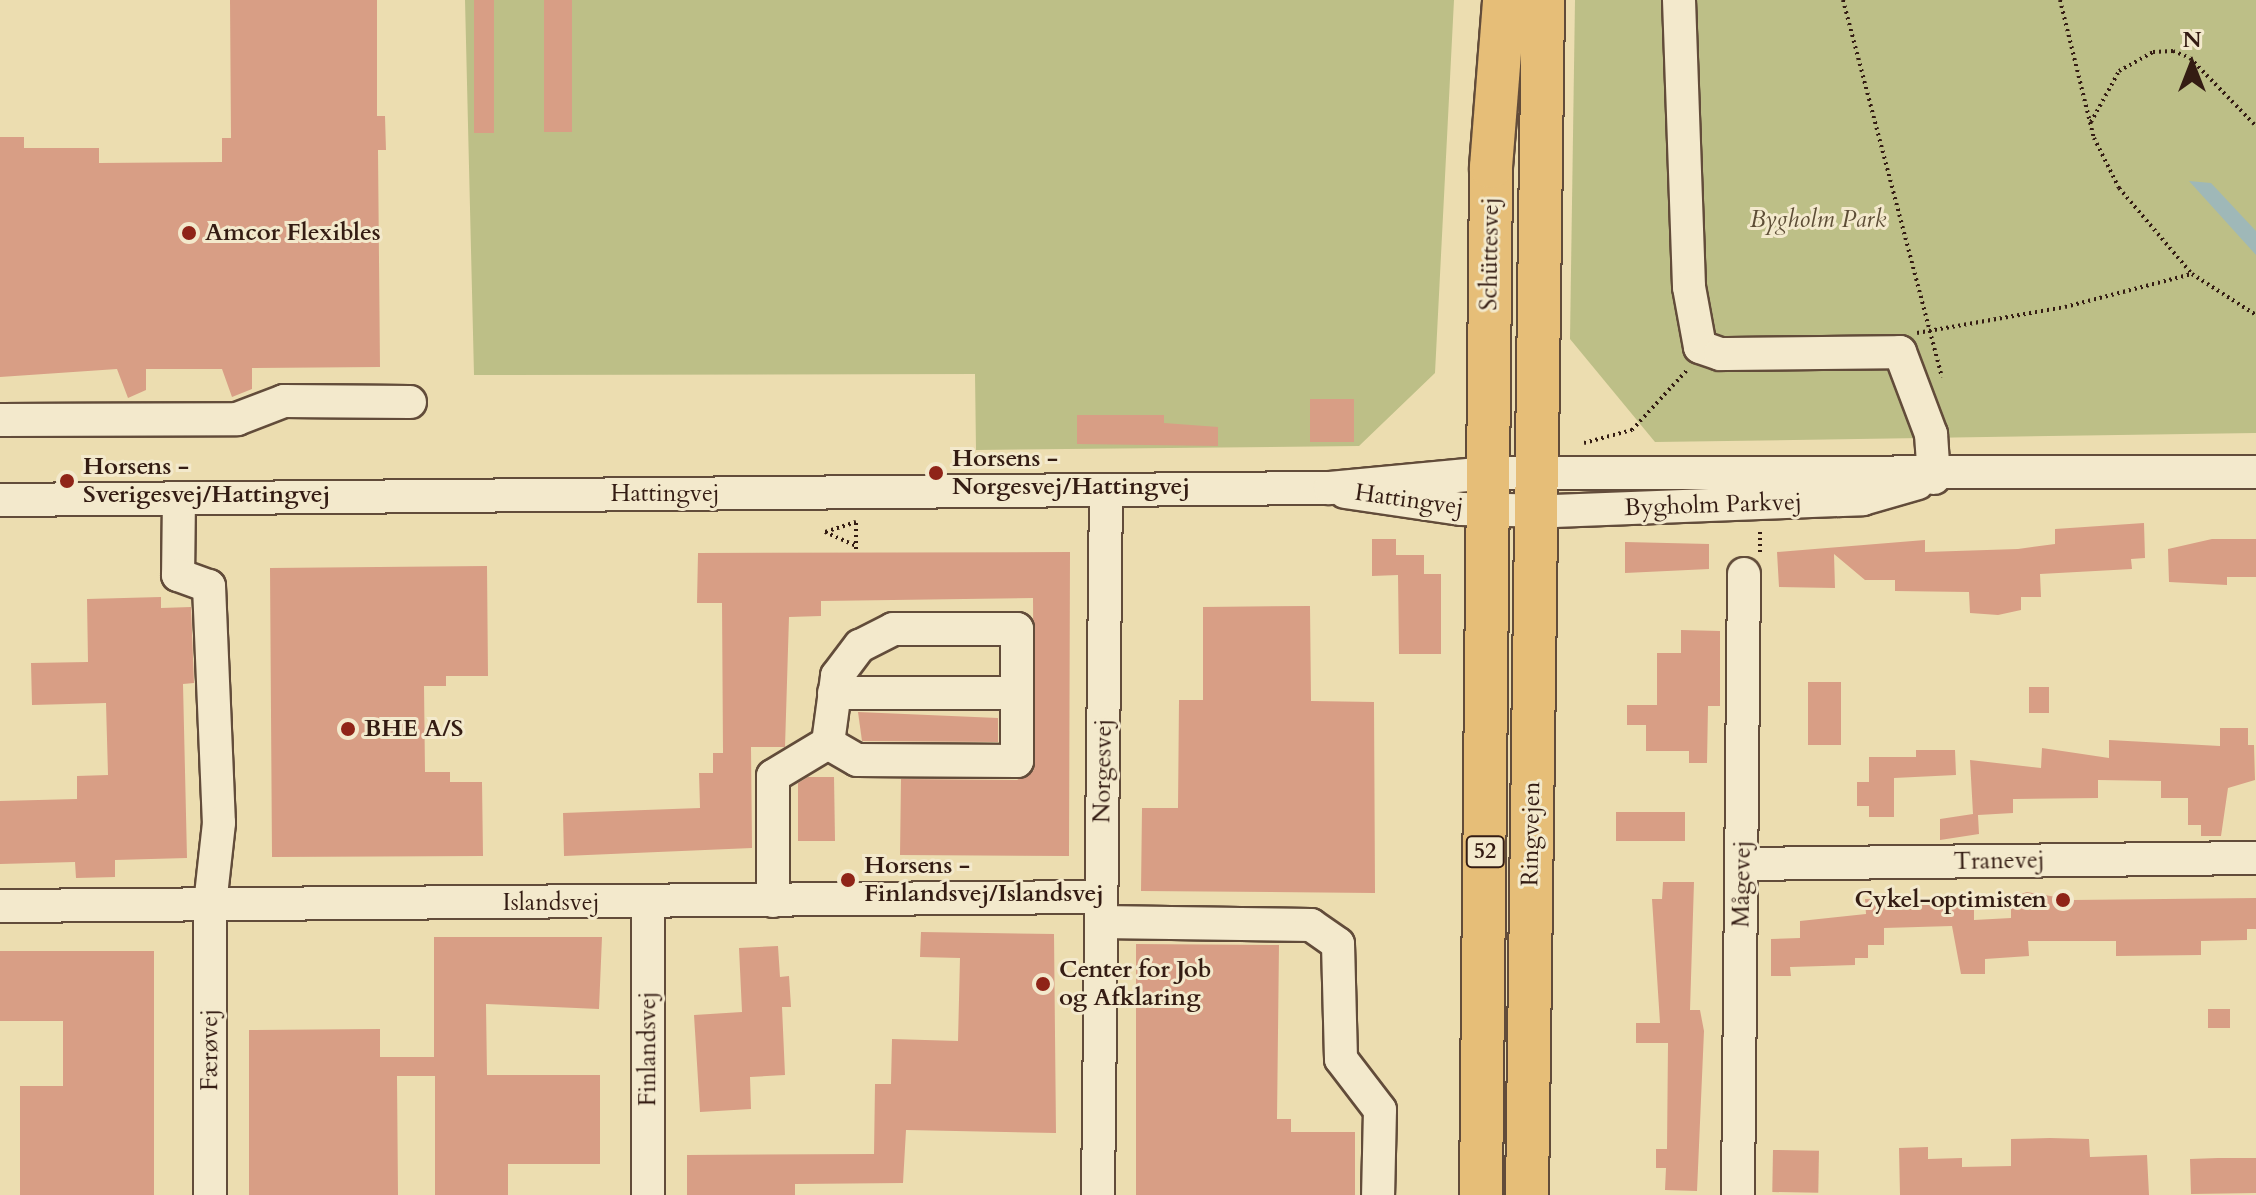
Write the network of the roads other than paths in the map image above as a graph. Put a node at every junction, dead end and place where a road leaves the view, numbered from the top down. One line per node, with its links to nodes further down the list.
1 (1504, 0): 9 (main road, Schüttesvej / 52)
2 (1543, 0): 10 (main road, Schüttesvej / 52)
3 (1679, 0): 7 (street)
4 (410, 402): 5 (street)
5 (0, 420)
6 (2256, 472): 7 (street, Bygholm Parkvej)
7 (1934, 478): 10 (street, Bygholm Parkvej); 10 (street, Bygholm Parkvej)
8 (1106, 490): 9 (street, Hattingvej); 11 (street, Hattingvej); 23 (street, Norgesvej)
9 (1488, 491): 10 (street, Bygholm Parkvej); 28 (main road, Ringvejen / 52)
10 (1537, 492): 29 (main road, Ringvejen / 52)
11 (179, 498): 12 (street, Hattingvej); 21 (street, Færøvej)
12 (0, 500)
13 (1744, 574): 18 (street, Mågevej)
14 (834, 693): 15 (street); 15 (street); 16 (street)
15 (1017, 693): 16 (street)
16 (828, 743): 19 (street)
17 (2256, 858): 18 (street, Tranevej)
18 (1742, 864): 30 (street, Mågevej)
19 (773, 901): 20 (street, Islandsvej); 23 (street, Islandsvej)
20 (648, 902): 21 (street, Islandsvej); 25 (street, Finlandsvej)
21 (210, 904): 22 (street, Islandsvej); 24 (street, Færøvej)
22 (0, 906)
23 (1101, 909): 26 (street, Norgesvej); 27 (street, Islandsvej)
24 (210, 1195)
25 (648, 1195)
26 (1098, 1195)
27 (1378, 1195)
28 (1481, 1195)
29 (1527, 1195)
30 (1738, 1195)

